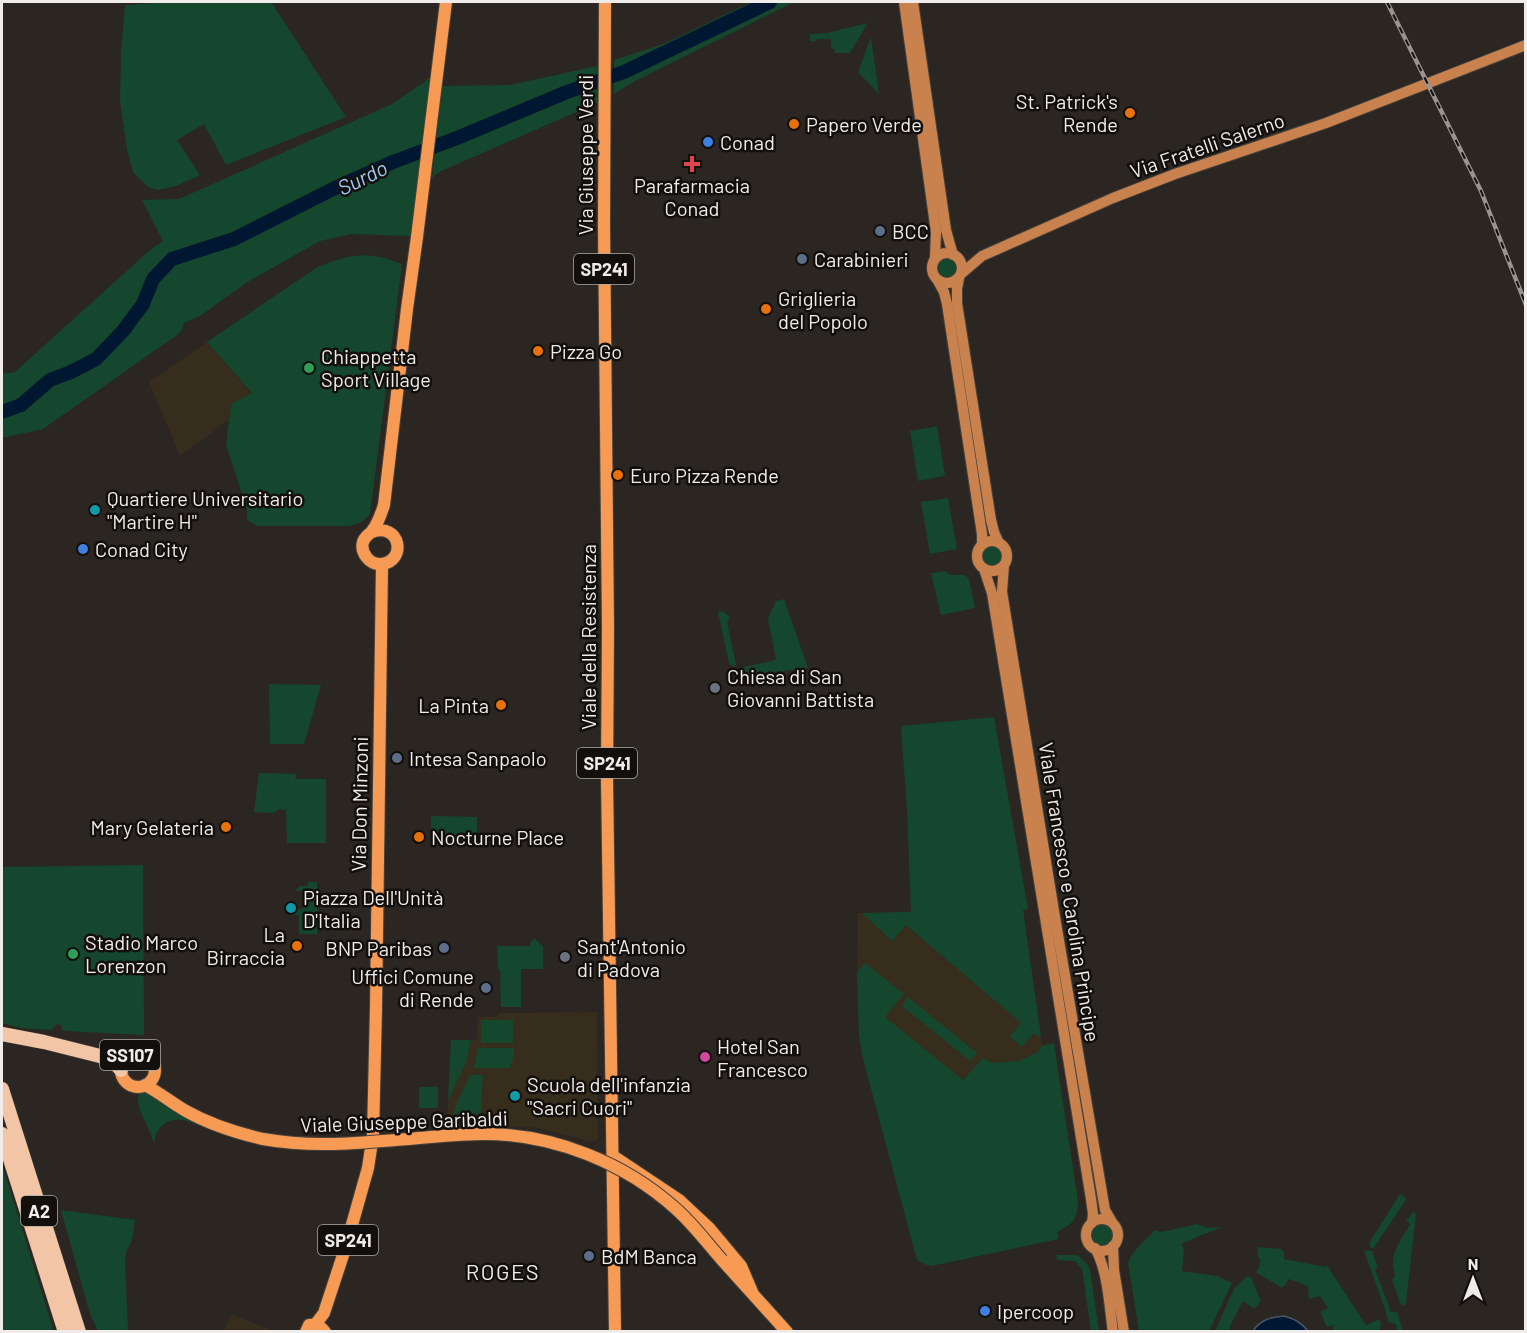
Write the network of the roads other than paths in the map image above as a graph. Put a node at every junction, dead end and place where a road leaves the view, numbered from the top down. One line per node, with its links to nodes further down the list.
1 (446, 2): 12 (main road)
2 (605, 2): 11 (main road, Via Giuseppe Verdi / SP241)
3 (904, 2): 8 (street, Viale Francesco e Carolina Principe)
4 (913, 2): 6 (street, Viale Francesco e Carolina Principe)
5 (1526, 45): 7 (street, Via Fratelli Salerno)
6 (955, 256): 7 (street, Via Fratelli Salerno); 8 (street); 9 (street, Viale Francesco e Carolina Principe)
7 (982, 256): 9 (street, Via Fratelli Salerno)
8 (935, 258): 10 (street, Viale Francesco e Carolina Principe)
9 (960, 276): 10 (street); 13 (street, Viale Francesco e Carolina Principe)
10 (938, 281): 14 (street, Viale Francesco e Carolina Principe)
11 (605, 345): 27 (main road, Viale della Resistenza / SP241)
12 (372, 532): 15 (main road); 15 (main road)
13 (999, 543): 14 (street); 16 (street, Viale Francesco e Carolina Principe)
14 (982, 545): 17 (street, Viale Francesco e Carolina Principe)
15 (382, 564): 33 (main road, Via Don Minzoni / SP241)
16 (1004, 565): 17 (street); 28 (street, Viale Francesco e Carolina Principe)
17 (984, 569): 29 (street, Viale Francesco e Carolina Principe)
18 (2, 1034): 19 (highway, SS107)
19 (100, 1056): 20 (highway, SS107); 21 (highway, SS107)
20 (128, 1056): 21 (main road, SS107); 22 (main road, SS107)
21 (121, 1070): 23 (main road, SS107)
22 (154, 1075): 23 (main road, SS107); 25 (main road, SS107)
23 (145, 1085): 25 (main road, SS107)
24 (2, 1089): 35 (highway, A2)
25 (174, 1103): 32 (main road, Viale Giuseppe Garibaldi / SS107, bridge)
26 (2, 1134): 34 (highway, A2)
27 (613, 1156): 32 (main road); 36 (main road, Viale della Resistenza / SP241)
28 (1112, 1222): 29 (street); 30 (street, Viale Francesco e Carolina Principe)
29 (1092, 1223): 31 (street, Viale Francesco e Carolina Principe)
30 (1113, 1246): 31 (street); 39 (street, Viale Francesco e Carolina Principe)
31 (1095, 1248): 38 (street, Viale Francesco e Carolina Principe)
32 (753, 1294): 37 (main road, Viale Giuseppe Garibaldi / SS107)
33 (315, 1329)
34 (65, 1332)
35 (79, 1332)
36 (615, 1332)
37 (786, 1332)
38 (1113, 1332)
39 (1124, 1332)

